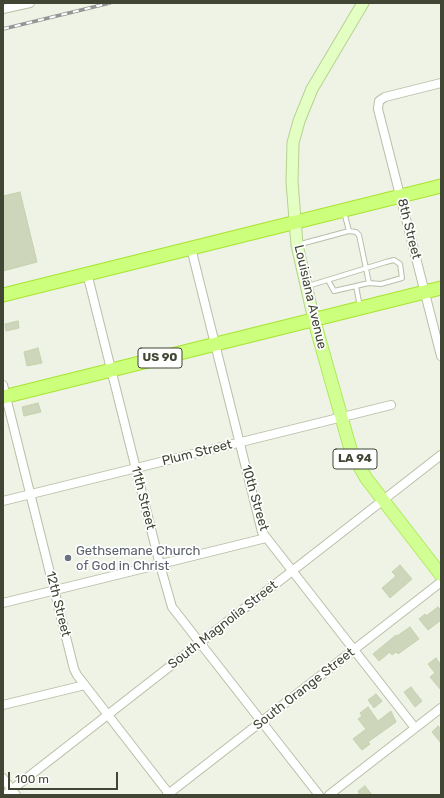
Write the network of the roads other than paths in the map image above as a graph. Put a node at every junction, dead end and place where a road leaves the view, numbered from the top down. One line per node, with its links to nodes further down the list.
1 (30, 3): 3 (street)
2 (363, 3): 9 (main road, Louisiana Avenue)
3 (21, 4): 4 (street)
4 (3, 10)
5 (441, 83): 7 (street, 8th Street)
6 (441, 186): 7 (highway)
7 (400, 196): 8 (highway); 20 (street, 8th Street)
8 (344, 210): 9 (highway); 10 (lane)
9 (294, 223): 11 (main road, Louisiana Avenue); 12 (highway)
10 (348, 231): 11 (lane); 13 (lane)
11 (297, 245): 18 (main road, Louisiana Avenue)
12 (191, 248): 14 (highway); 24 (street, 10th Street)
13 (365, 269): 15 (lane); 16 (lane); 16 (lane)
14 (87, 273): 21 (highway); 26 (street, 11th Street)
15 (328, 280): 17 (lane); 18 (lane)
16 (369, 283): 17 (lane)
17 (356, 286): 22 (lane)
18 (305, 287): 23 (main road, Louisiana Avenue)
19 (441, 288): 20 (highway, US 90)
20 (425, 292): 22 (highway, US 90); 25 (street, 8th Street)
21 (3, 295)
22 (361, 308): 23 (highway, US 90)
23 (314, 320): 24 (highway, US 90); 29 (main road, Louisiana Avenue / LA 94)
24 (215, 345): 26 (highway, US 90); 30 (street, 10th Street)
25 (441, 356)
26 (111, 370): 27 (highway, US 90); 32 (street, 11th Street)
27 (4, 393): 33 (street, 12th Street)
28 (391, 405): 29 (street, Plum Street)
29 (340, 416): 30 (street, Plum Street); 34 (main road, Louisiana Avenue / LA 94)
30 (240, 442): 32 (street, Plum Street); 36 (street, 10th Street)
31 (441, 455): 34 (street, South Magnolia Street)
32 (136, 468): 33 (street, Plum Street); 37 (street, 11th Street)
33 (30, 494): 35 (street, Plum Street); 41 (street, 12th Street)
34 (383, 500): 38 (street, South Magnolia Street); 39 (main road, Louisiana Avenue / LA 94)
35 (3, 501)
36 (266, 538): 37 (street); 38 (street, 10th Street)
37 (160, 565): 41 (street); 43 (street, 11th Street)
38 (291, 572): 43 (street, South Magnolia Street); 44 (street, 10th Street)
39 (441, 575)
40 (441, 582): 44 (street, South Orange Street)
41 (55, 591): 42 (street); 45 (street, 12th Street)
42 (3, 604)
43 (200, 642): 48 (street, South Magnolia Street); 49 (street, 11th Street)
44 (353, 650): 49 (street, South Orange Street); 50 (street, 10th Street)
45 (85, 685): 46 (street); 48 (street, 12th Street)
46 (3, 705)
47 (441, 708): 50 (street)
48 (108, 715): 52 (street, South Magnolia Street); 53 (street, 12th Street)
49 (262, 722): 53 (street, South Orange Street); 55 (street, 11th Street)
50 (415, 728): 56 (street)
51 (3, 778): 52 (street)
52 (14, 792): 54 (street, South Magnolia Street)
53 (169, 794)
54 (5, 795)
55 (319, 795)
56 (329, 795)

